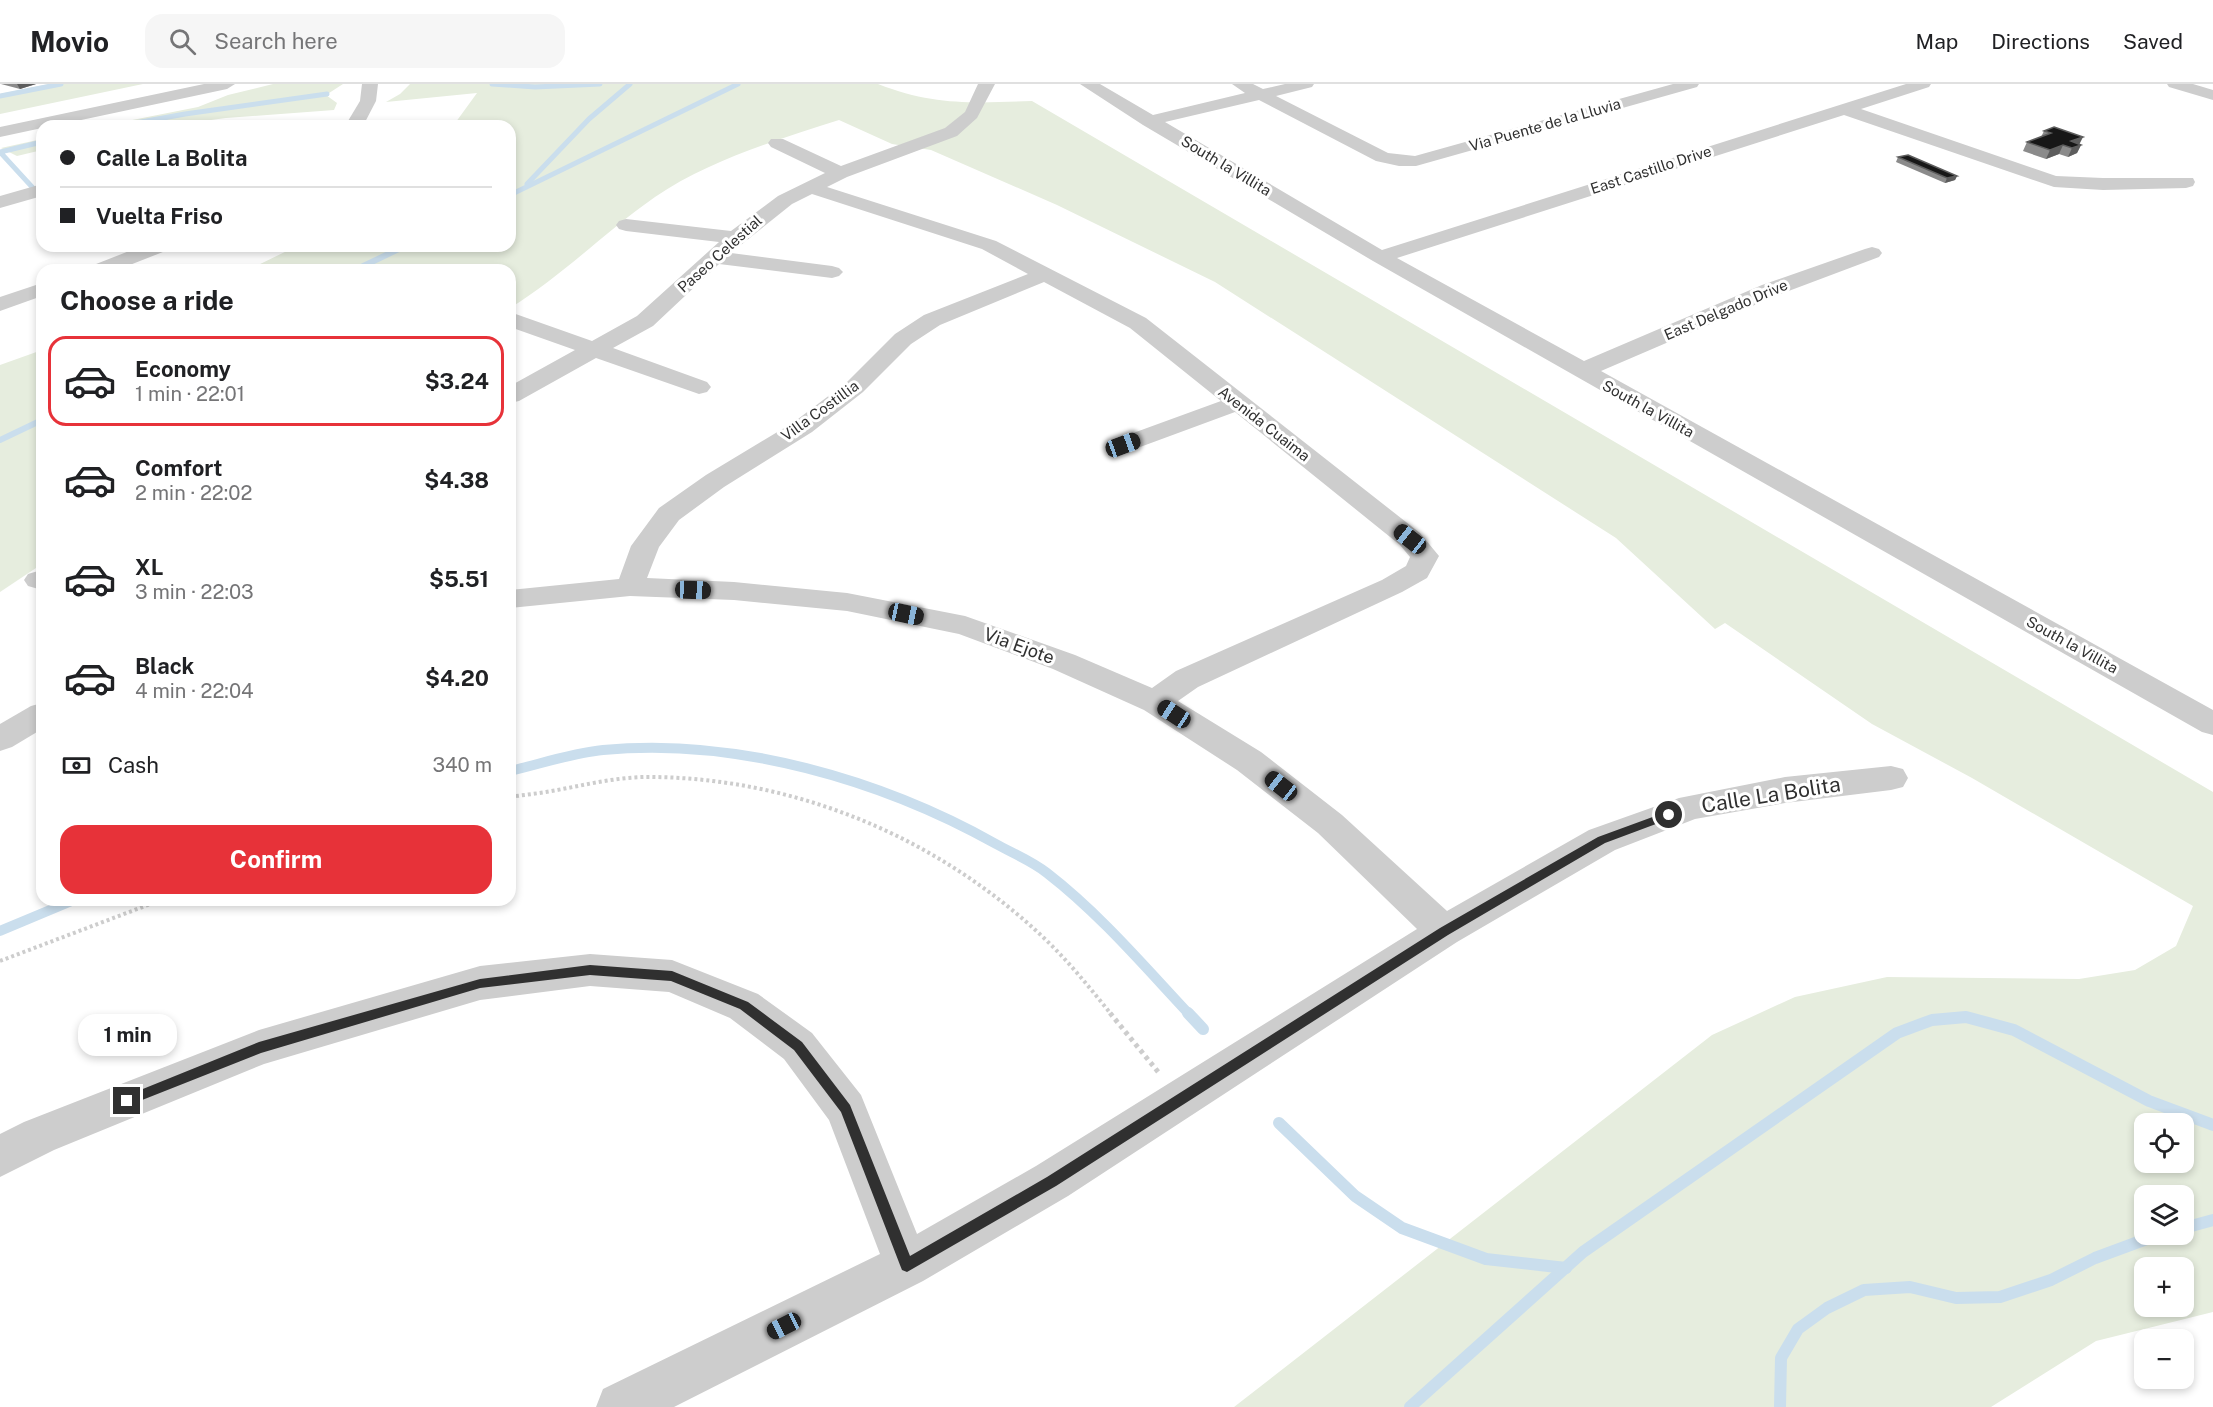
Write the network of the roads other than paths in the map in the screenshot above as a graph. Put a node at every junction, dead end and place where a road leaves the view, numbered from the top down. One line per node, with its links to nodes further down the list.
1 (177, 84): 17 (street)
2 (227, 84): 14 (street)
3 (370, 84): 15 (street)
4 (987, 84): 21 (street, Paseo Celestial)
5 (1088, 84): 16 (street, South la Villita)
6 (1240, 84): 11 (street)
7 (1306, 84): 11 (street)
8 (1692, 84): 11 (street, Via Puente de la Lluvia)
9 (1923, 84): 13 (street, East Castillo Drive)
10 (2175, 84): 12 (street)
11 (1260, 95): 16 (street)
12 (2213, 95)
13 (1843, 109): 22 (street); 31 (street, East Castillo Drive)
14 (57, 120)
15 (358, 120)
16 (1149, 121): 31 (street, South la Villita)
17 (0, 122)
18 (36, 124): 19 (street)
19 (0, 132)
20 (777, 143): 21 (street)
21 (840, 173): 23 (street, Paseo Celestial)
22 (2186, 182)
23 (809, 187): 27 (street, Paseo Celestial); 34 (street, Avenida Cuaima)
24 (36, 192): 25 (street)
25 (0, 202)
26 (626, 225): 27 (street)
27 (735, 238): 30 (street, Paseo Celestial)
28 (145, 252): 32 (street)
29 (1872, 253): 39 (street, East Delgado Drive)
30 (716, 257): 33 (street); 38 (street, Paseo Celestial)
31 (1380, 257): 39 (street, South la Villita)
32 (114, 264)
33 (832, 272)
34 (1046, 274): 42 (street, Avenida Cuaima); 44 (street, Villa Costillia)
35 (36, 291): 36 (street)
36 (0, 304)
37 (516, 321): 38 (street)
38 (594, 350): 40 (street); 41 (street, Paseo Celestial)
39 (1581, 371): 48 (street, South la Villita)
40 (699, 387)
41 (516, 393)
42 (1237, 403): 43 (street); 46 (street, Avenida Cuaima)
43 (1123, 445)
44 (630, 587): 45 (street, Via Ejote); 46 (street, Via Ejote)
45 (516, 597)
46 (1155, 702): 51 (street, Via Ejote)
47 (36, 718): 49 (street)
48 (2213, 724)
49 (0, 739)
50 (1891, 778): 51 (street, Calle La Bolita)
51 (1444, 931): 53 (street, Calle La Bolita)
52 (0, 1156): 53 (street)
53 (907, 1265): 54 (street, Calle La Bolita)
54 (621, 1407)

